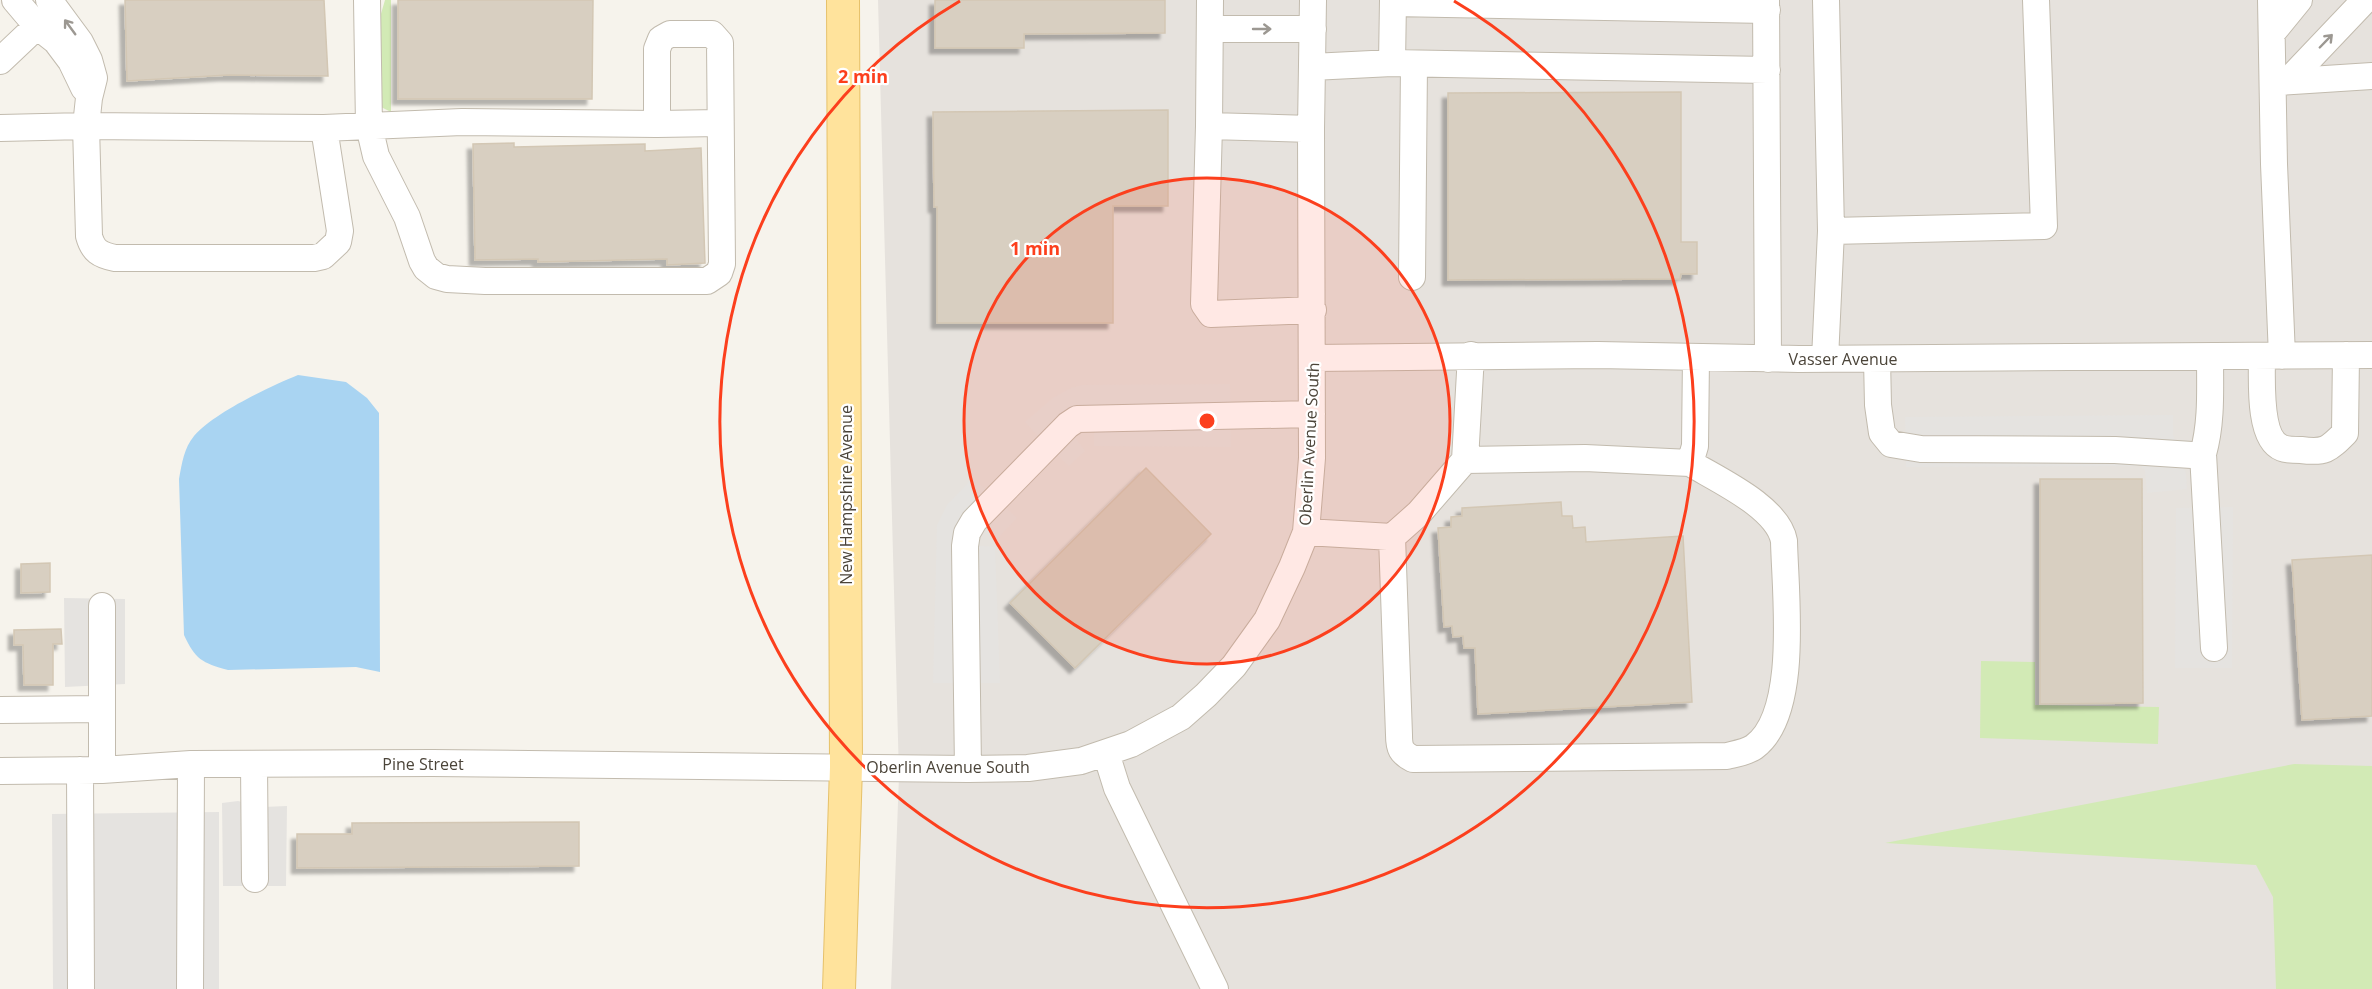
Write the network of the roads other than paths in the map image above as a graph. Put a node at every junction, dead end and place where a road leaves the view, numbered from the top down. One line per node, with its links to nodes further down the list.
1 (15, 0): 14 (street)
2 (50, 0): 24 (street, one-way to 2)
3 (367, 0): 28 (street)
4 (843, 0): 59 (main road, New Hampshire Avenue)
5 (1210, 0): 15 (street)
6 (1313, 0): 16 (street, Oberlin Avenue South)
7 (1826, 0): 33 (street)
8 (2036, 0): 33 (street)
9 (2271, 0): 17 (street)
10 (2299, 0): 17 (street)
11 (2365, 0): 23 (street, one-way to 11)
12 (1393, 2): 13 (street); 19 (street)
13 (1766, 5): 21 (street)
14 (37, 26): 18 (street); 24 (street)
15 (1210, 29): 16 (street, one-way to 16); 29 (street)
16 (1313, 30): 20 (street, Oberlin Avenue South)
17 (2272, 33): 23 (street)
18 (0, 62)
19 (1403, 64): 20 (street); 21 (street); 34 (street)
20 (1312, 67): 32 (street, Oberlin Avenue South)
21 (1767, 70): 43 (street)
22 (2372, 76): 23 (street)
23 (2280, 82): 39 (street)
24 (89, 98): 27 (street)
25 (720, 123): 26 (street); 26 (street); 28 (street)
26 (657, 124): 28 (street)
27 (86, 126): 30 (street); 31 (street); 31 (street)
28 (369, 126): 31 (street)
29 (1209, 126): 32 (street); 35 (street)
30 (0, 128)
31 (324, 128)
32 (1311, 129): 35 (street, Oberlin Avenue South)
33 (1831, 231): 44 (street)
34 (1412, 277)
35 (1313, 310): 42 (street, Oberlin Avenue South)
36 (1471, 355): 40 (street, Vasser Avenue); 42 (street, Vasser Avenue); 48 (street)
37 (2346, 355): 38 (street, Vasser Avenue); 39 (street, Vasser Avenue); 39 (street)
38 (2372, 355)
39 (2272, 356): 41 (street, Vasser Avenue)
40 (1696, 357): 43 (street, Vasser Avenue); 49 (street)
41 (2210, 357): 45 (street, Vasser Avenue); 47 (street)
42 (1313, 358): 46 (street, Oberlin Avenue South)
43 (1768, 359): 44 (street, Vasser Avenue)
44 (1825, 359): 45 (street, Vasser Avenue)
45 (1877, 359): 47 (street)
46 (1312, 414): 50 (street, Oberlin Avenue South); 60 (street)
47 (2204, 454): 53 (street)
48 (1465, 460): 49 (street); 51 (street)
49 (1690, 463): 51 (street)
50 (1306, 531): 51 (street); 56 (street, Oberlin Avenue South)
51 (1392, 537)
52 (102, 606): 54 (street)
53 (2214, 648)
54 (102, 709): 55 (street); 61 (street)
55 (0, 710)
56 (1106, 753): 60 (street, Oberlin Avenue South); 67 (street)
57 (191, 764): 58 (street, Pine Street); 61 (street, Pine Street); 65 (street)
58 (254, 764): 59 (street, Pine Street); 63 (street)
59 (846, 766): 60 (street, Oberlin Avenue South); 66 (main road, New Hampshire Avenue)
60 (968, 769)
61 (91, 770): 62 (street, Pine Street); 64 (street)
62 (0, 771)
63 (255, 879)
64 (81, 989)
65 (190, 989)
66 (839, 989)
67 (1215, 989)

